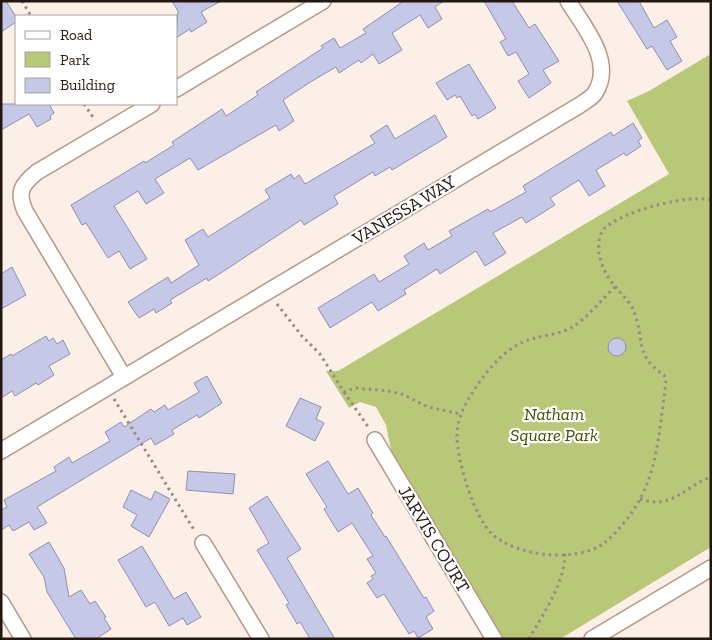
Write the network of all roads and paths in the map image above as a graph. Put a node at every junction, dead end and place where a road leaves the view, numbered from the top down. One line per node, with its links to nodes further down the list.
1 (22, 1): 4 (path)
2 (323, 1): 5 (street)
3 (568, 1): 9 (street, VANESSA WAY)
4 (30, 15)
5 (178, 88)
6 (150, 105): 10 (street)
7 (711, 200): 8 (path)
8 (615, 286): 13 (path); 17 (path)
9 (267, 291): 10 (street, VANESSA WAY); 12 (path)
10 (124, 376): 11 (street, VANESSA WAY)
11 (108, 386): 15 (street, VANESSA WAY); 18 (path)
12 (344, 392): 13 (path); 14 (path)
13 (460, 414): 19 (path)
14 (375, 440): 24 (street, JARVIS COURT)
15 (1, 450)
16 (711, 477): 17 (path)
17 (640, 499): 19 (path)
18 (203, 543): 23 (street)
19 (565, 554): 25 (path)
20 (711, 568): 26 (street)
21 (1, 602): 22 (street)
22 (23, 639)
23 (261, 639)
24 (494, 639)
25 (529, 639)
26 (592, 639)

